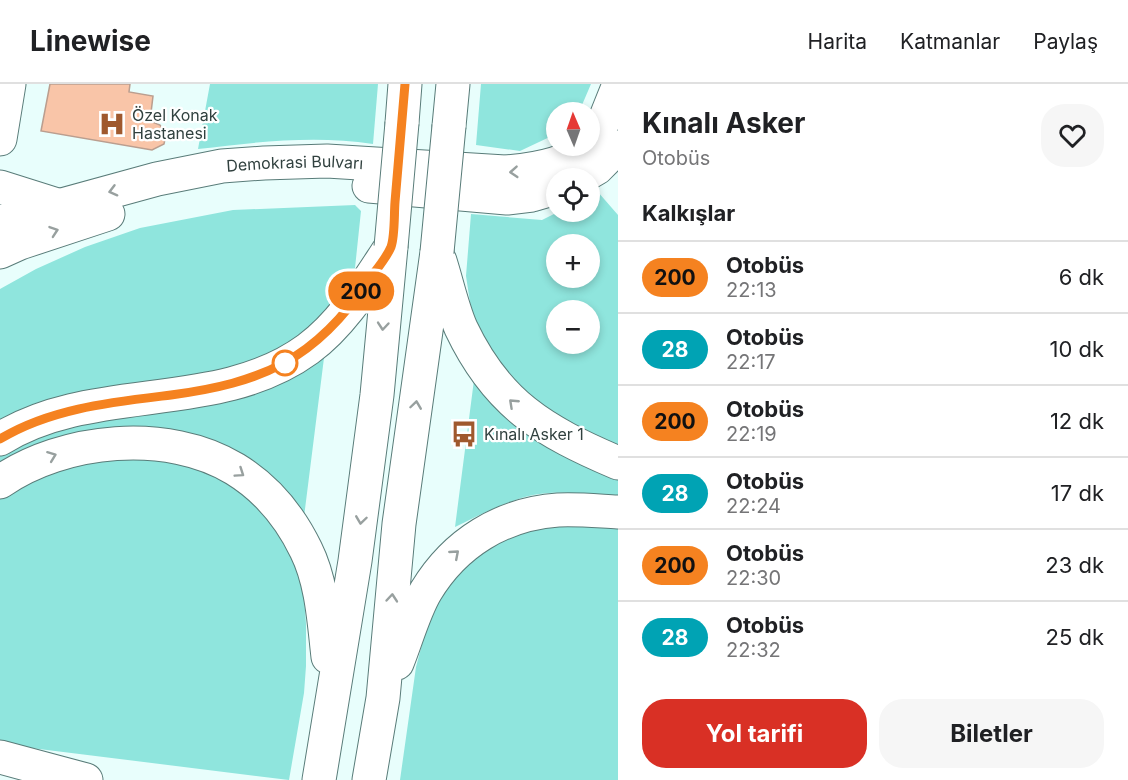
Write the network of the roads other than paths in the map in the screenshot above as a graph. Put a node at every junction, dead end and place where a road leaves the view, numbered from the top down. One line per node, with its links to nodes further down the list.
1 (9, 84): 5 (main road)
2 (405, 84): 10 (main road, bridge)
3 (453, 84): 11 (main road, bridge)
4 (618, 87): 6 (main road, Demokrasi Bulvarı)
5 (0, 139)
6 (600, 140)
7 (592, 156): 9 (main road, Demokrasi Bulvarı, one-way to 9)
8 (546, 191): 9 (main road, Demokrasi Bulvarı, one-way to 8)
9 (5, 218)
10 (391, 247): 12 (main road); 16 (main road, one-way to 16)
11 (437, 252): 13 (main road, one-way to 11); 17 (main road, one-way to 11)
12 (0, 439)
13 (618, 463)
14 (0, 482): 16 (main road, one-way to 16)
15 (618, 512): 17 (main road, one-way to 15)
16 (332, 691): 22 (main road)
17 (383, 698): 23 (main road)
18 (0, 757): 21 (main road)
19 (0, 777): 20 (main road)
20 (22, 780)
21 (86, 780)
22 (319, 780)
23 (369, 780)

